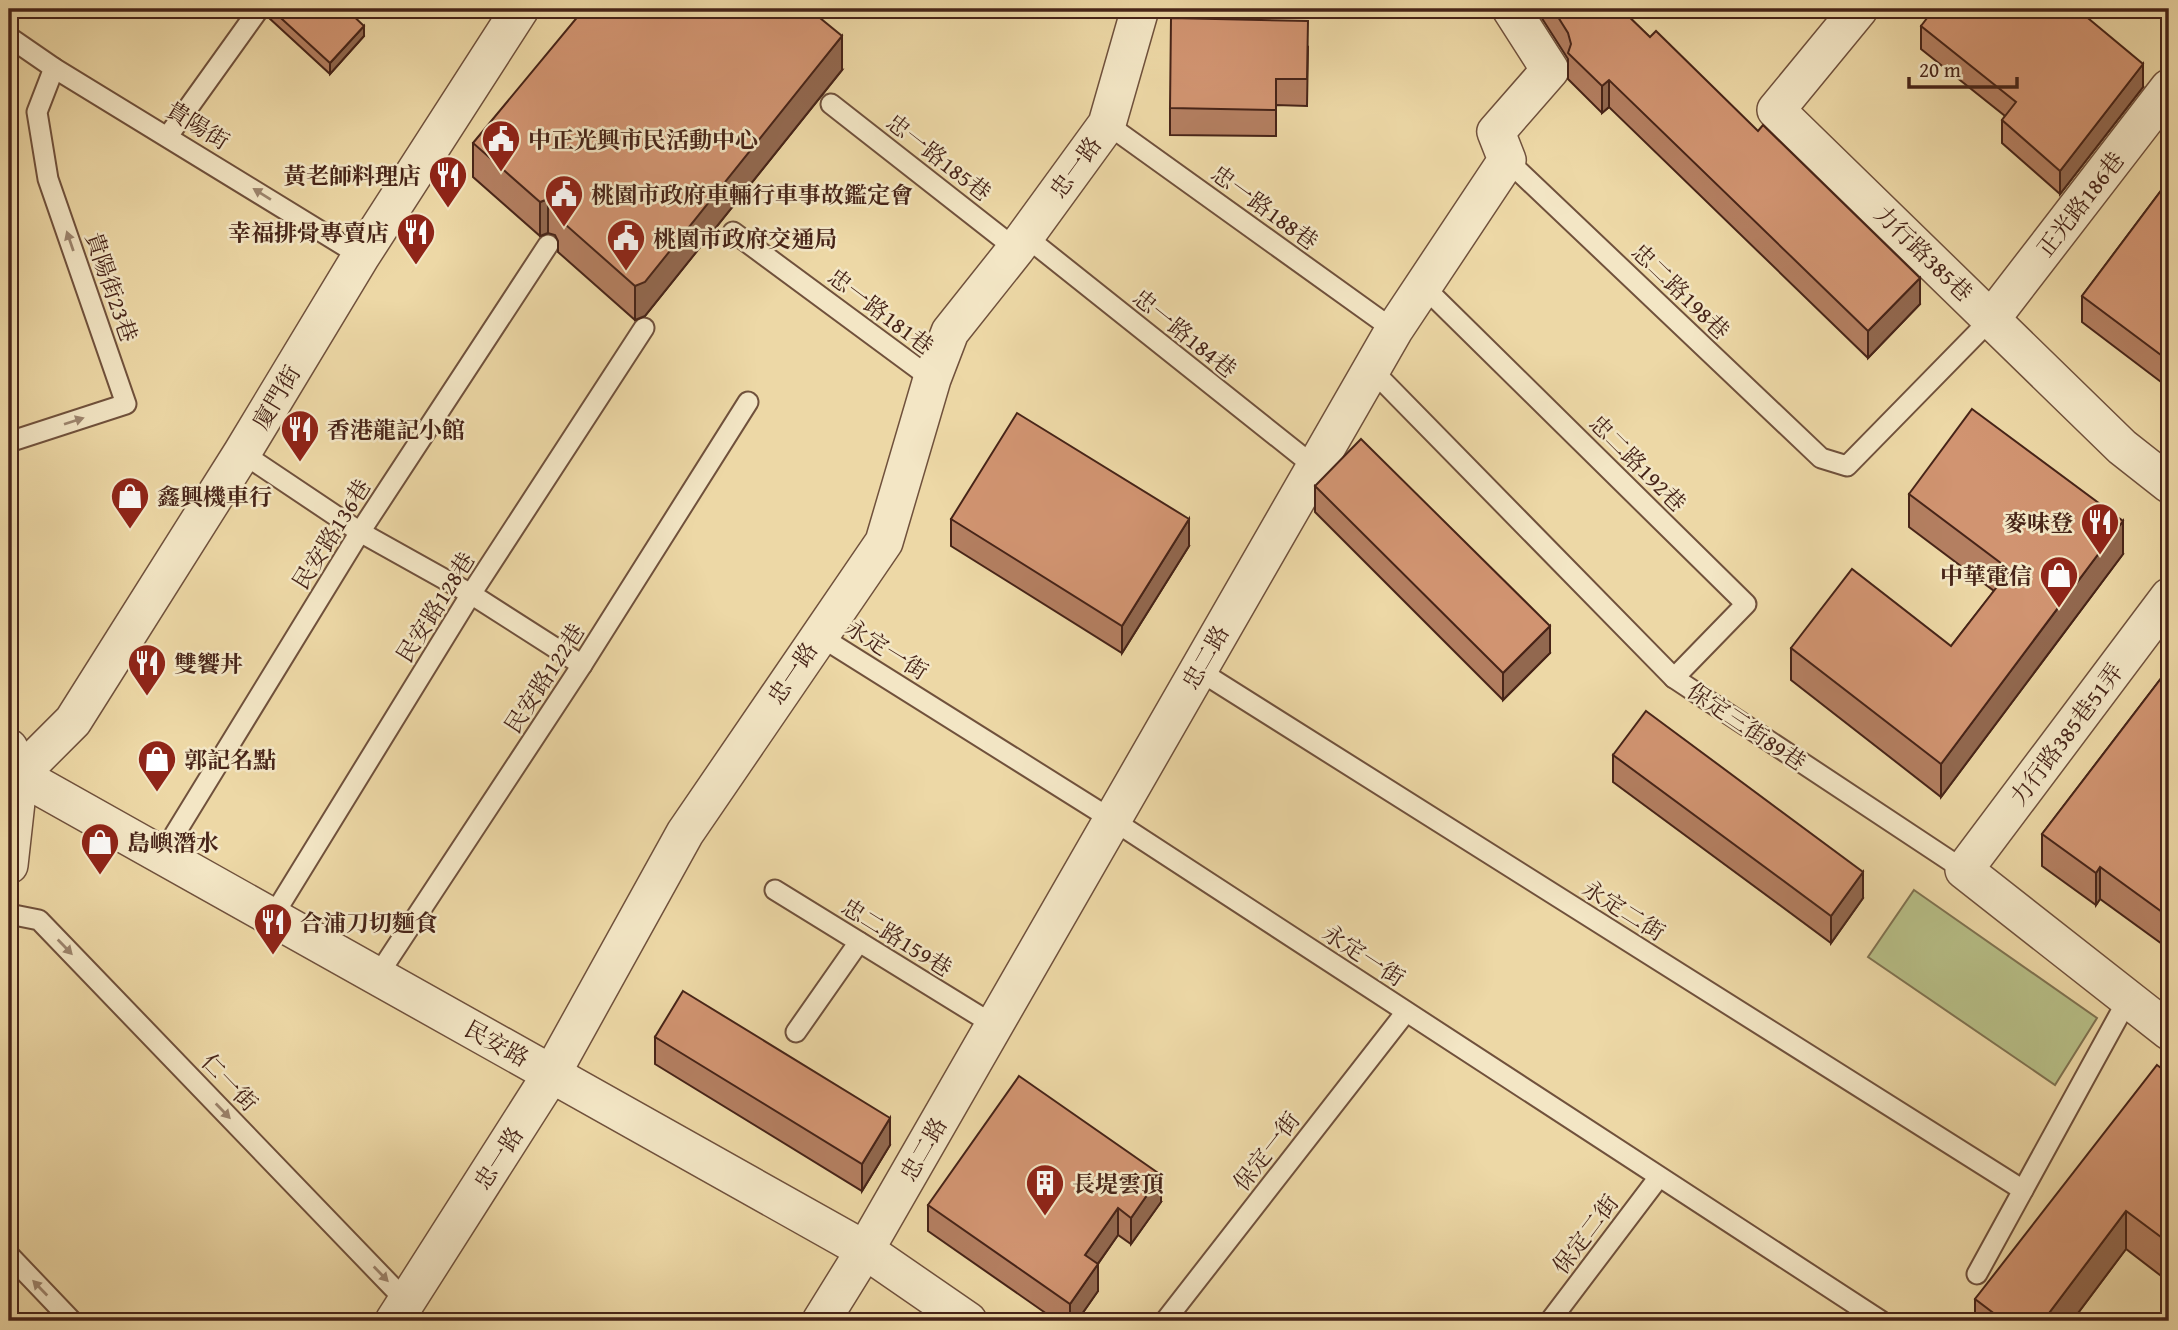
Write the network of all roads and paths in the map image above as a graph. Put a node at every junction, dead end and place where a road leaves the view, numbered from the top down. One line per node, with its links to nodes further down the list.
1 (259, 9): 11 (lane)
2 (520, 9): 16 (street, 廈門街)
3 (1140, 9): 10 (street, 忠一路)
4 (1511, 9): 12 (street)
5 (1858, 9): 18 (street, 力行路385巷)
6 (9, 37): 7 (lane, 貴陽街)
7 (54, 68): 11 (lane, 貴陽街); 24 (lane, 貴陽街23巷, one-way to 7)
8 (2169, 88): 18 (street, 正光路186巷)
9 (831, 104): 14 (lane, 忠一路185巷)
10 (1107, 124): 14 (street, 忠一路); 20 (lane, 忠一路188巷)
11 (168, 136): 16 (lane, 貴陽街, one-way to 11)
12 (1507, 160): 17 (street, 忠二路); 18 (lane, 忠二路198巷)
13 (733, 232): 22 (lane, 忠一路181巷)
14 (1020, 242): 22 (street, 忠一路); 26 (lane, 忠一路184巷)
15 (548, 245): 28 (lane, 民安路136巷)
16 (361, 256): 25 (street, 廈門街)
17 (1423, 286): 20 (street, 忠二路); 34 (lane, 忠二路192巷)
18 (1992, 319): 27 (street, 力行路385巷)
19 (644, 328): 29 (lane, 民安路128巷)
20 (1394, 330): 21 (street, 忠二路)
21 (1371, 369): 26 (street, 忠二路); 34 (lane, 保定三街89巷)
22 (932, 379): 31 (street, 忠一路)
23 (748, 402): 32 (lane, 民安路122巷)
24 (9, 442)
25 (242, 453): 28 (lane); 35 (street, 廈門街)
26 (1315, 467): 33 (street, 忠二路)
27 (2169, 484)
28 (360, 531): 29 (lane); 37 (lane, 民安路136巷)
29 (471, 594): 32 (lane); 42 (lane, 民安路128巷)
30 (2169, 597): 39 (street, 力行路385巷51弄)
31 (818, 635): 36 (lane, 永定一街); 50 (street, 忠一路)
32 (582, 665): 44 (lane, 民安路122巷)
33 (1198, 670): 36 (street, 忠二路); 52 (lane, 永定二街)
34 (1674, 678): 39 (lane, 保定三街89巷)
35 (14, 761): 37 (street, 民安路); 38 (street)
36 (1111, 820): 46 (lane, 永定一街); 47 (street, 忠二路)
37 (162, 855): 42 (street, 民安路)
38 (9, 864)
39 (1964, 870): 45 (street, 保定三街89巷)
40 (775, 890): 43 (lane, 忠二路159巷)
41 (9, 914): 56 (lane, 仁一街, one-way to 56)
42 (273, 916): 44 (street, 民安路)
43 (859, 942): 47 (lane, 忠二路159巷); 49 (lane)
44 (376, 978): 50 (street, 民安路)
45 (2128, 999): 48 (street, 保定三街89巷); 52 (lane)
46 (1406, 1012): 51 (lane, 永定一街); 60 (lane, 保定一街)
47 (994, 1025): 53 (street, 忠二路)
48 (2169, 1031)
49 (796, 1032)
50 (552, 1073): 53 (street, 民安路); 56 (street, 忠一路)
51 (1660, 1177): 61 (lane, 保定二街); 62 (lane, 永定一街)
52 (2023, 1190): 55 (lane)
53 (865, 1250): 58 (street, 忠二路); 59 (street, 民安路)
54 (9, 1255): 57 (lane, one-way to 54)
55 (1977, 1274)
56 (400, 1311)
57 (72, 1321)
58 (821, 1321)
59 (968, 1321)
60 (1165, 1321)
61 (1550, 1321)
62 (1881, 1321)

